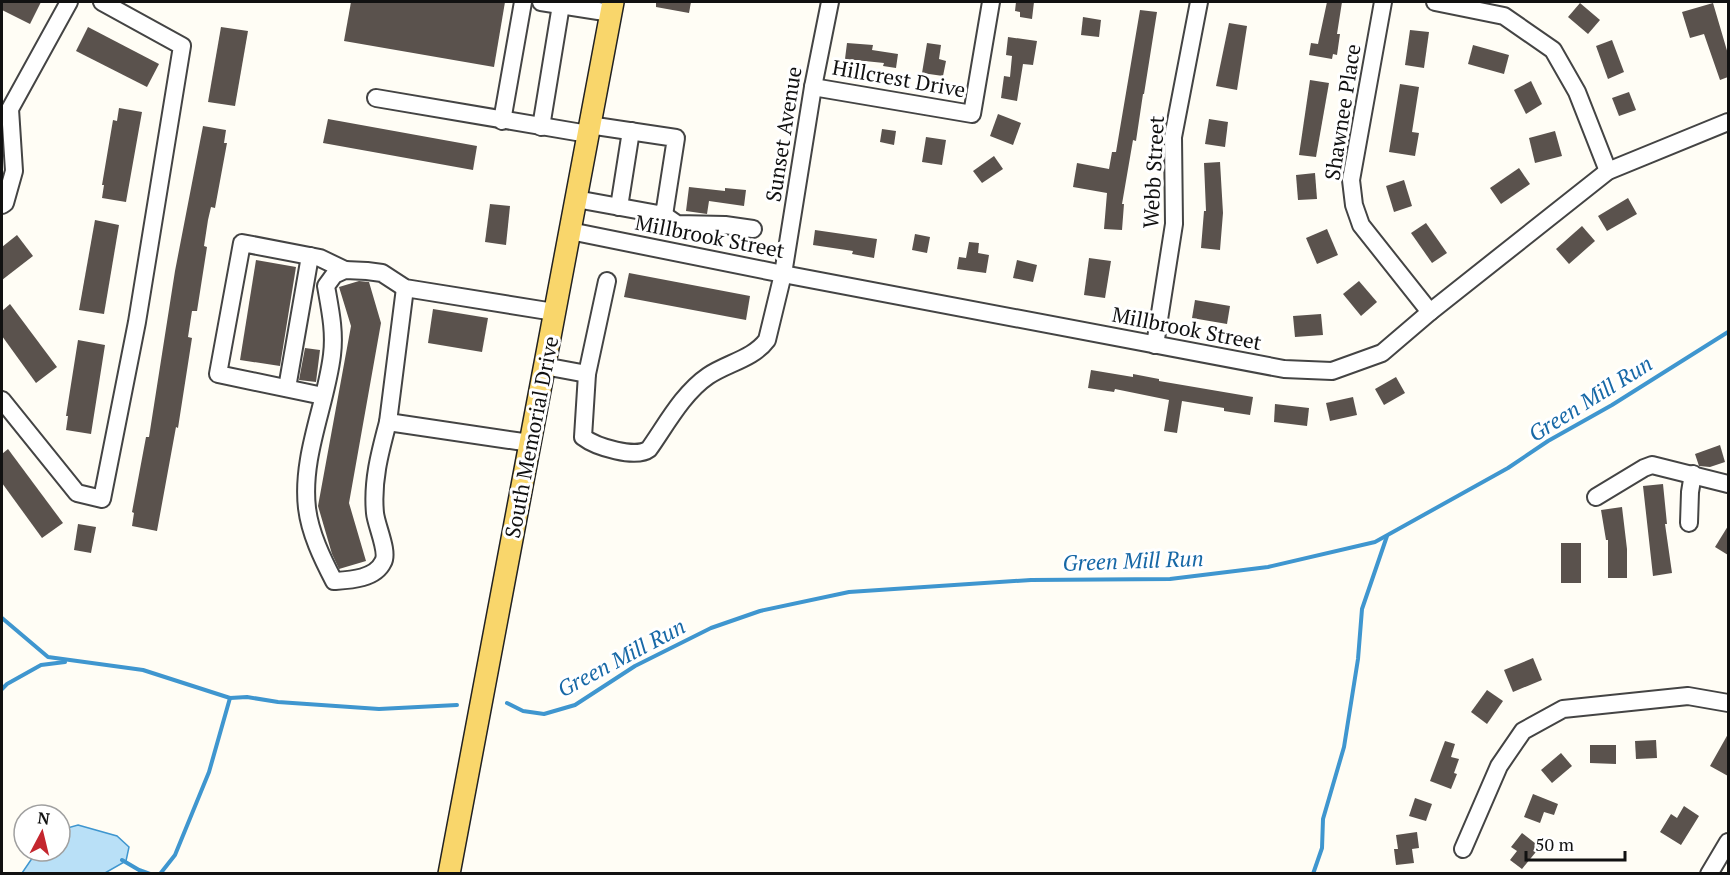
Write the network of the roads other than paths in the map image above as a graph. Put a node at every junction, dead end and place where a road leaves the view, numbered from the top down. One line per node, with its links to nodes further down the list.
1 (69, 2): 20 (street)
2 (102, 2): 40 (street)
3 (522, 2): 14 (street)
4 (541, 2): 10 (street)
5 (830, 2): 12 (street, Sunset Avenue)
6 (991, 2): 12 (street, Hillcrest Drive)
7 (1199, 2): 35 (street, Webb Street)
8 (1383, 2): 34 (street, Shawnee Place)
9 (1435, 2): 21 (street)
10 (561, 5): 11 (street); 17 (street)
11 (612, 7): 18 (main road, South Memorial Drive)
12 (813, 87): 30 (street, Sunset Avenue)
13 (376, 98): 14 (street)
14 (502, 121): 17 (street)
15 (1728, 122): 21 (street, Millbrook Street)
16 (2, 125): 20 (street)
17 (541, 127): 18 (street)
18 (589, 130): 19 (street); 22 (main road, South Memorial Drive)
19 (631, 131): 24 (street); 25 (street)
20 (13, 138): 23 (street)
21 (1608, 171): 34 (street, Millbrook Street)
22 (576, 199): 24 (street); 27 (main road, South Memorial Drive)
23 (2, 205)
24 (619, 207): 25 (street)
25 (664, 214): 26 (street)
26 (753, 229)
27 (570, 231): 30 (street, Millbrook Street); 33 (main road, South Memorial Drive)
28 (310, 256): 29 (street); 38 (street); 38 (street)
29 (345, 270): 32 (street); 39 (street)
30 (783, 274): 35 (street, Millbrook Street); 37 (street, Sunset Avenue)
31 (607, 281): 37 (street)
32 (405, 288): 33 (street); 41 (street)
33 (554, 312): 36 (main road, South Memorial Drive)
34 (1430, 312): 35 (street, Millbrook Street)
35 (1155, 345)
36 (544, 366): 37 (street); 42 (main road, South Memorial Drive)
37 (587, 374)
38 (287, 388): 39 (street)
39 (323, 396): 41 (street)
40 (2, 400)
41 (388, 422): 42 (street)
42 (530, 443): 50 (main road, South Memorial Drive)
43 (1693, 474): 44 (street); 45 (street); 46 (street)
44 (1728, 484)
45 (1596, 497)
46 (1689, 523)
47 (1728, 703): 49 (street)
48 (1728, 842): 51 (street)
49 (1463, 849)
50 (449, 873)
51 (1709, 873)

